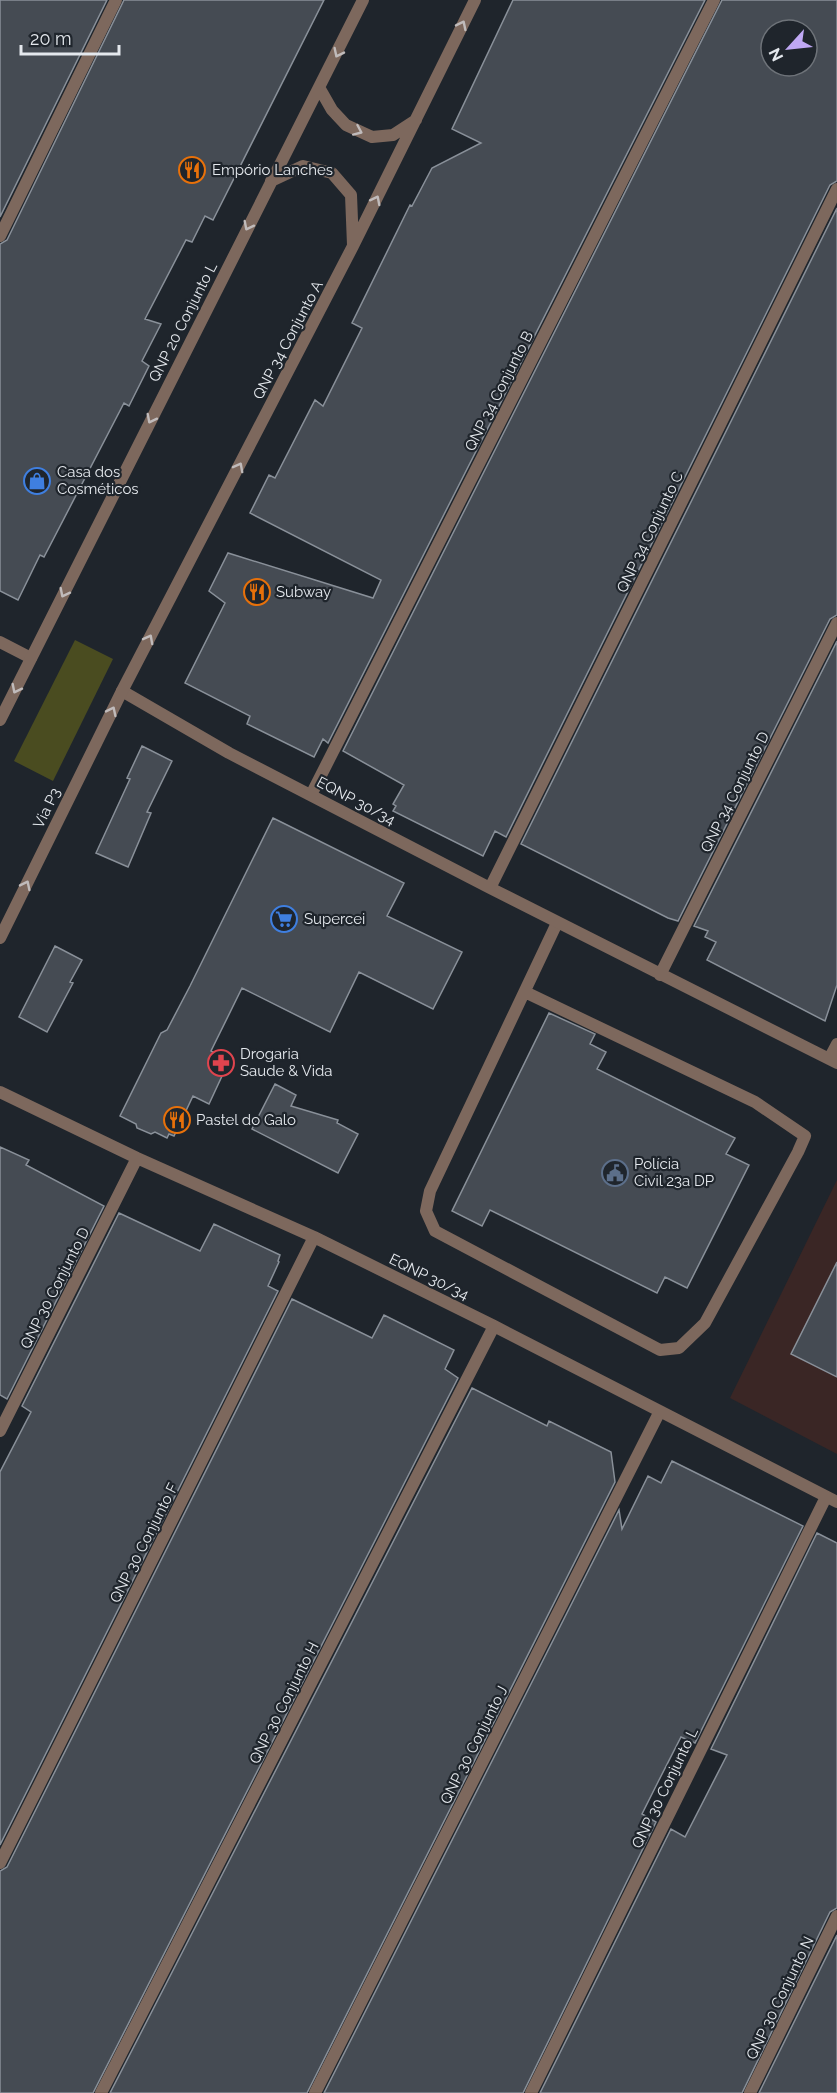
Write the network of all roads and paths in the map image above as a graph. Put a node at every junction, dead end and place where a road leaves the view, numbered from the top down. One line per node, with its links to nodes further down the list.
1 (116, 0): 9 (street)
2 (363, 0): 5 (street, QNP 20 Conjunto L, one-way to 5)
3 (475, 0): 6 (street, QNP 34 Conjunto A, one-way to 3)
4 (714, 0): 16 (street, QNP 34 Conjunto B)
5 (320, 89): 6 (street, one-way to 6); 7 (street, QNP 20 Conjunto L)
6 (416, 120): 10 (street, QNP 34 Conjunto A, one-way to 6)
7 (271, 181): 10 (street); 13 (street, QNP 20 Conjunto L, one-way to 13)
8 (837, 189): 17 (street, QNP 34 Conjunto C)
9 (0, 236)
10 (353, 246): 14 (street, QNP 34 Conjunto A, one-way to 10)
11 (837, 623): 20 (street, QNP 34 Conjunto D)
12 (0, 642): 13 (street)
13 (31, 658): 15 (street, one-way to 15)
14 (122, 691): 16 (street, EQNP 30/34); 19 (street, Via P3, one-way to 14)
15 (0, 720)
16 (311, 795): 17 (street, EQNP 30/34)
17 (490, 888): 18 (street, EQNP 30/34)
18 (557, 922): 20 (street, EQNP 30/34); 21 (street)
19 (0, 938)
20 (660, 975): 23 (street, EQNP 30/34)
21 (525, 992): 21 (street)
22 (837, 1044): 23 (street)
23 (833, 1061)
24 (0, 1092): 25 (street, EQNP 30/34)
25 (137, 1158): 26 (street, EQNP 30/34); 29 (street, QNP 30 Conjunto D)
26 (314, 1237): 27 (street, EQNP 30/34); 31 (street, QNP 30 Conjunto F)
27 (494, 1326): 28 (street, EQNP 30/34); 33 (street, QNP 30 Conjunto H)
28 (660, 1412): 30 (street, EQNP 30/34); 34 (street, QNP 30 Conjunto J)
29 (0, 1431)
30 (831, 1500): 35 (street, QNP 30 Conjunto L)
31 (0, 1863)
32 (837, 1917): 36 (street, QNP 30 Conjunto N)
33 (101, 2093)
34 (315, 2093)
35 (531, 2093)
36 (750, 2093)

